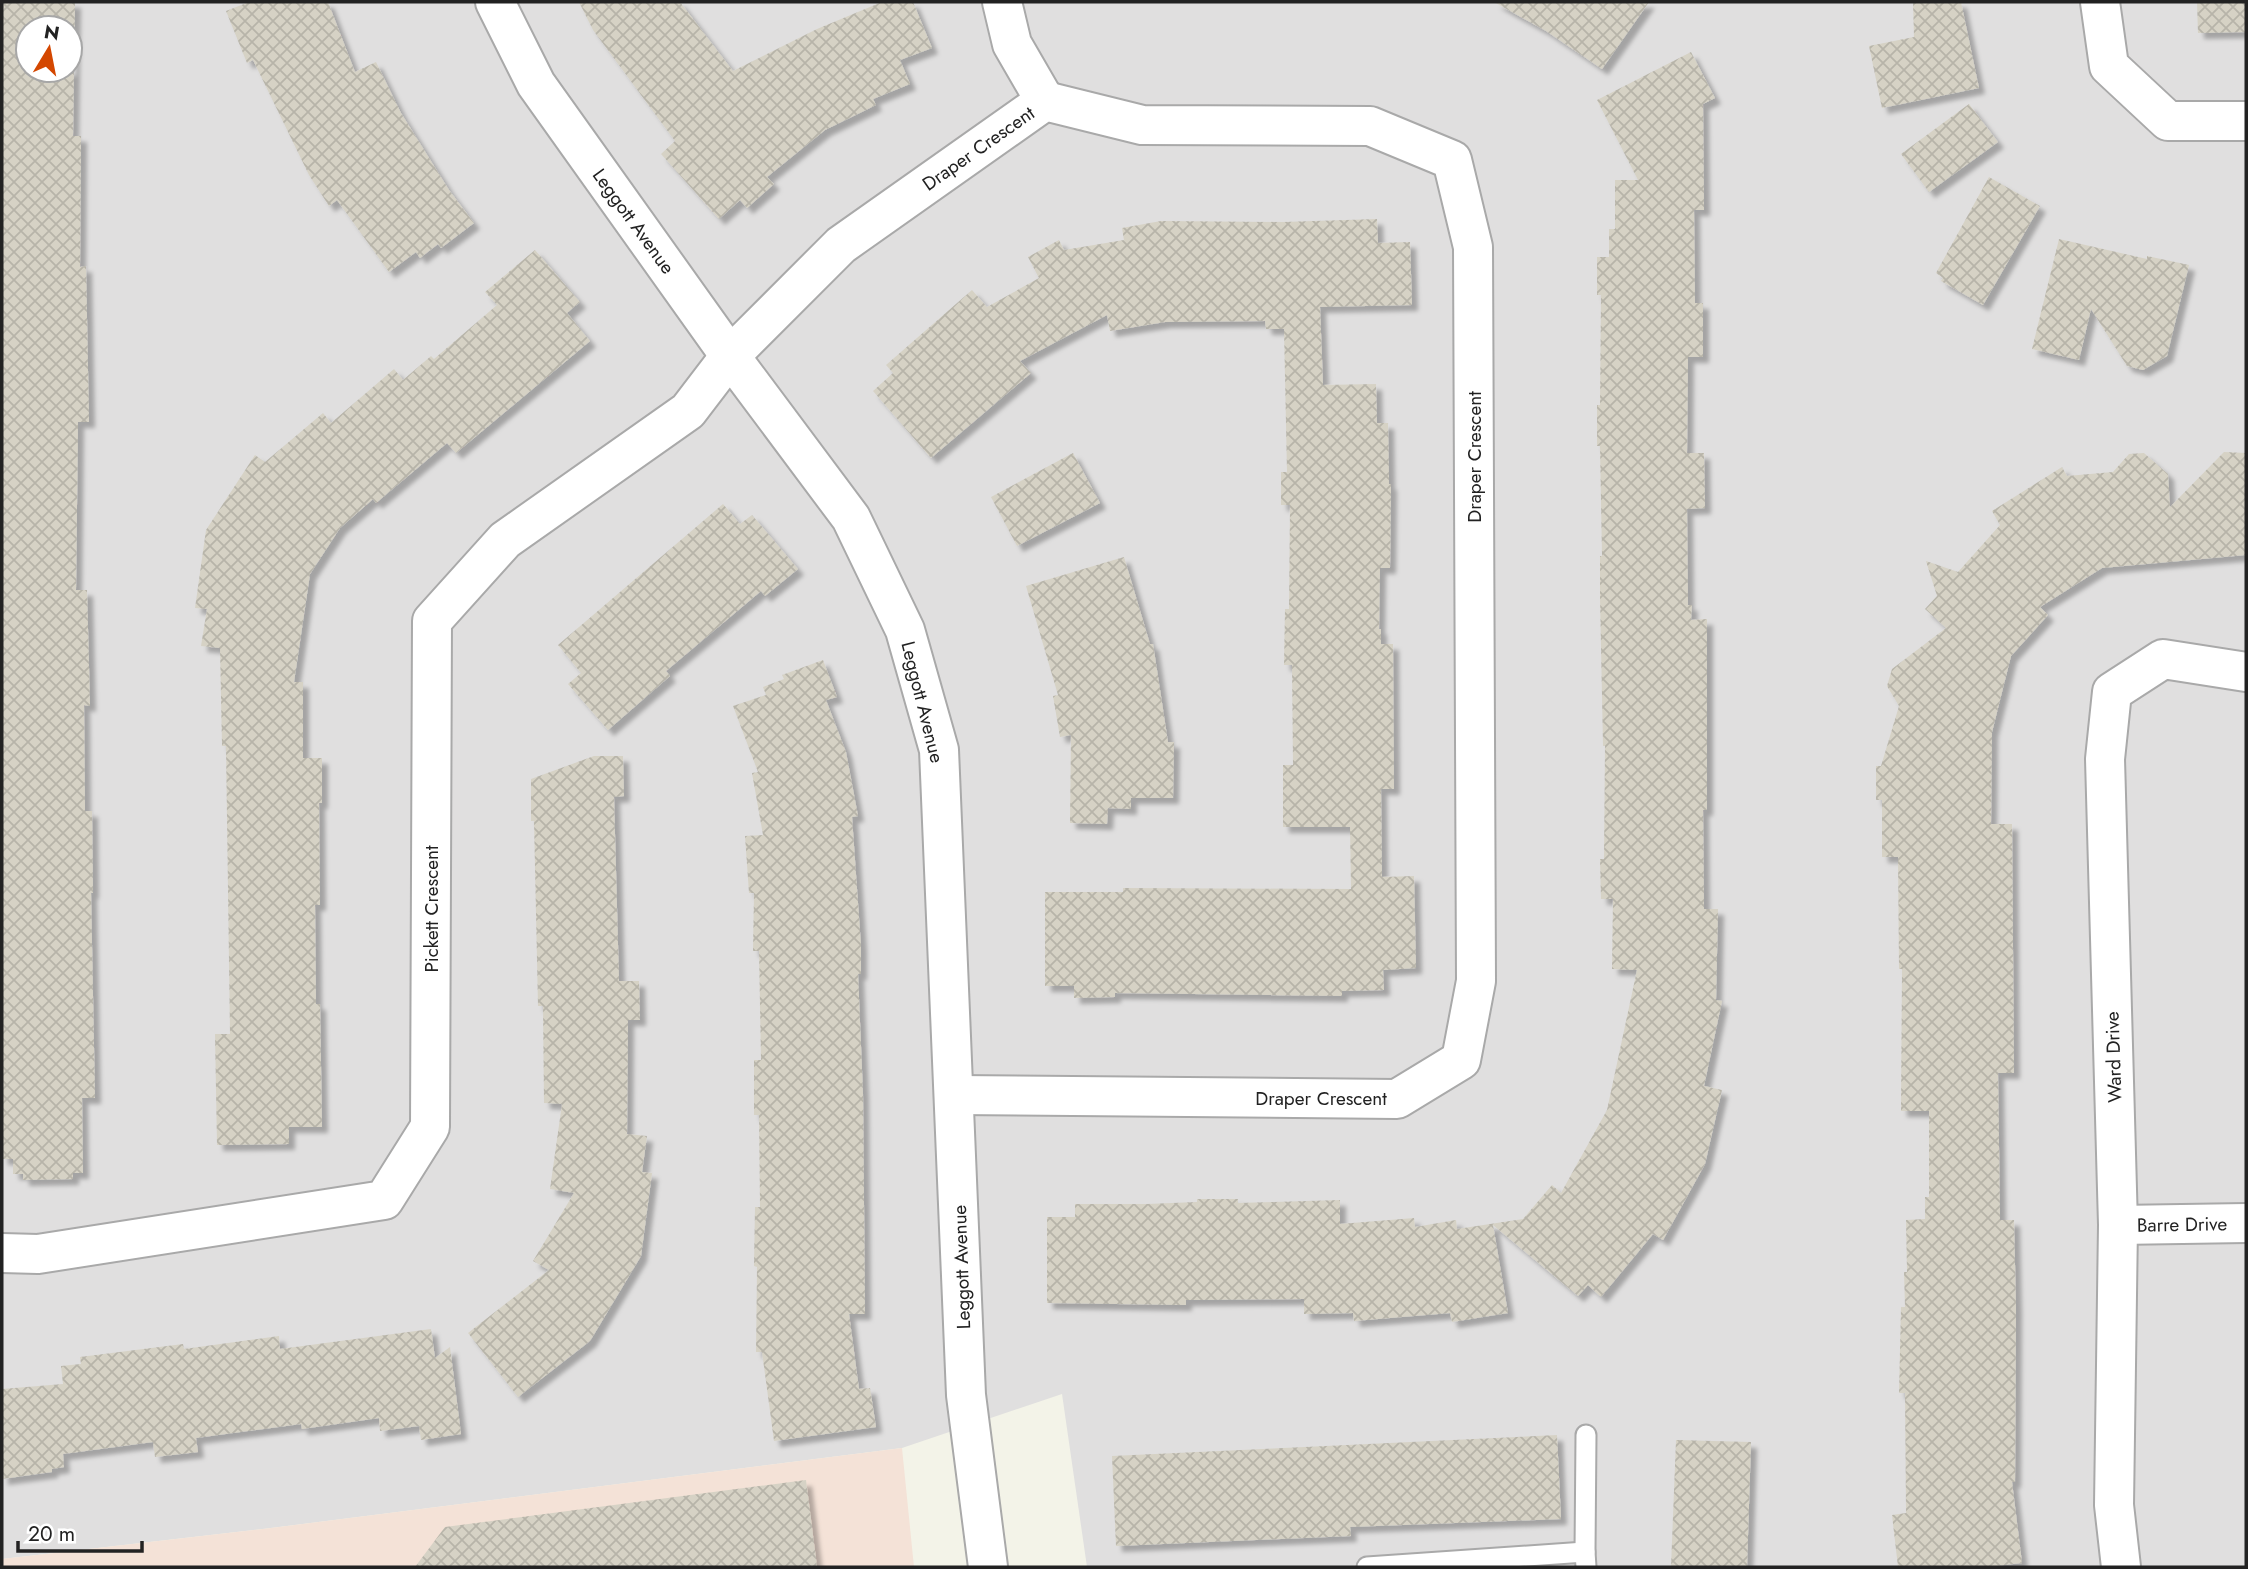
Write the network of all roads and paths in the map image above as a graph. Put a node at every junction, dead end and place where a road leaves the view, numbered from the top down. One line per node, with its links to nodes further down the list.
1 (495, 2): 6 (street, Leggott Avenue)
2 (1002, 2): 4 (street)
3 (2100, 2): 5 (street)
4 (1045, 101): 6 (street, Draper Crescent); 8 (street, Draper Crescent)
5 (2246, 121)
6 (730, 356): 8 (street, Leggott Avenue); 11 (street, Pickett Crescent)
7 (2246, 672): 10 (street, Ward Drive)
8 (954, 1095): 14 (street, Leggott Avenue)
9 (2246, 1223): 10 (street, Barre Drive)
10 (2118, 1225): 16 (street, Ward Drive)
11 (2, 1253)
12 (1586, 1435): 13 (lane)
13 (1586, 1560): 15 (lane)
14 (988, 1567)
15 (1367, 1567)
16 (2120, 1567)

